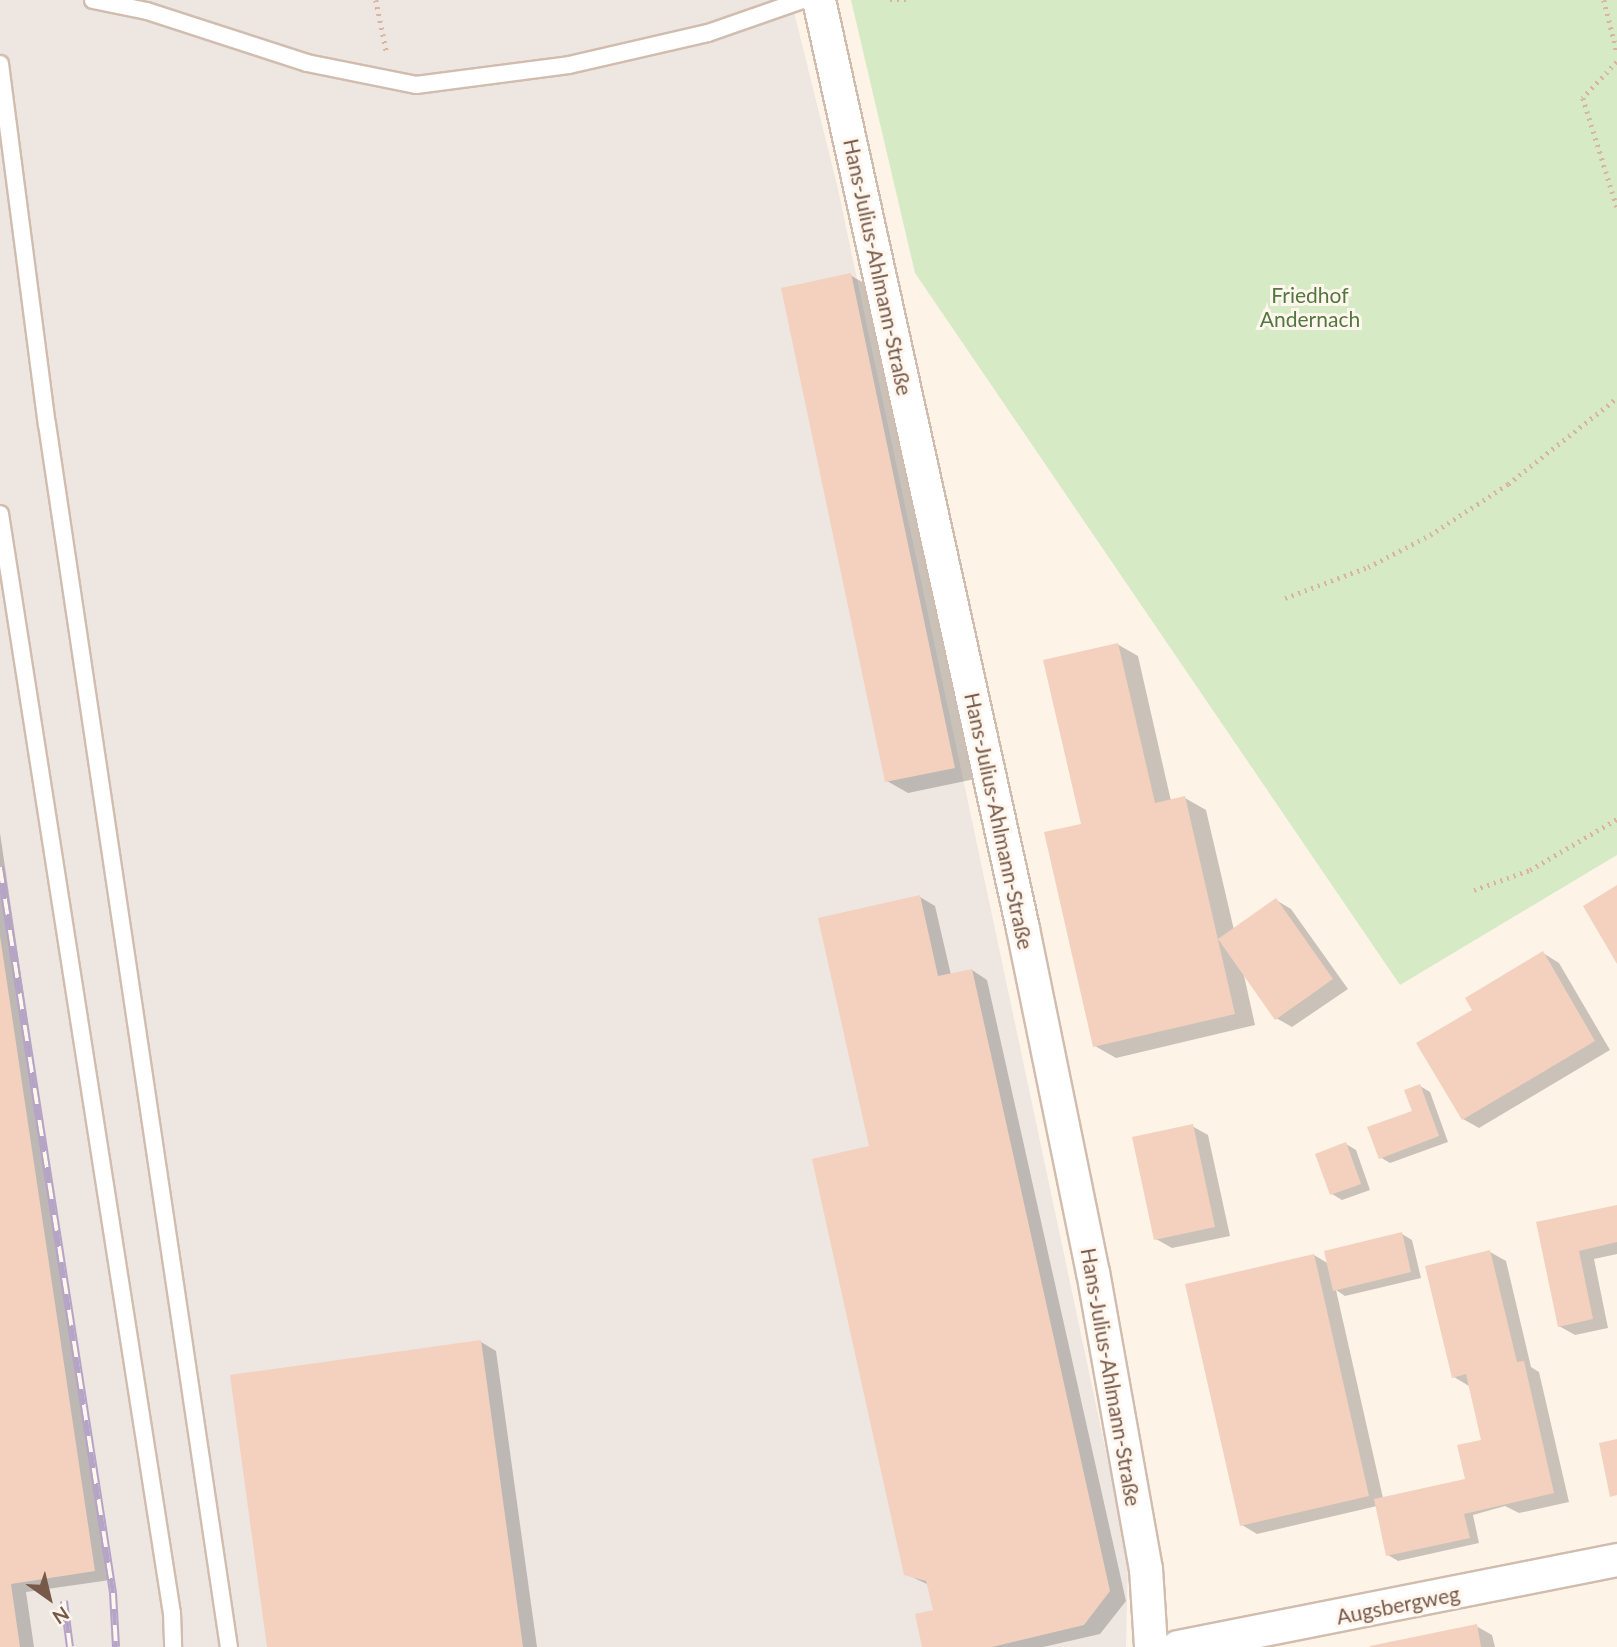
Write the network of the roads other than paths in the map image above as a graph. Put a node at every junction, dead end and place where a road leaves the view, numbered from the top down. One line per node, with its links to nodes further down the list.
1 (93, 0): 2 (lane)
2 (803, 0)
3 (819, 0): 9 (street, Hans-Julius-Ahlmann-Straße)
4 (0, 64): 8 (lane)
5 (0, 514): 7 (lane)
6 (1617, 1560): 10 (street, Augsbergweg)
7 (173, 1647)
8 (229, 1647)
9 (1151, 1647)
10 (1178, 1647)

